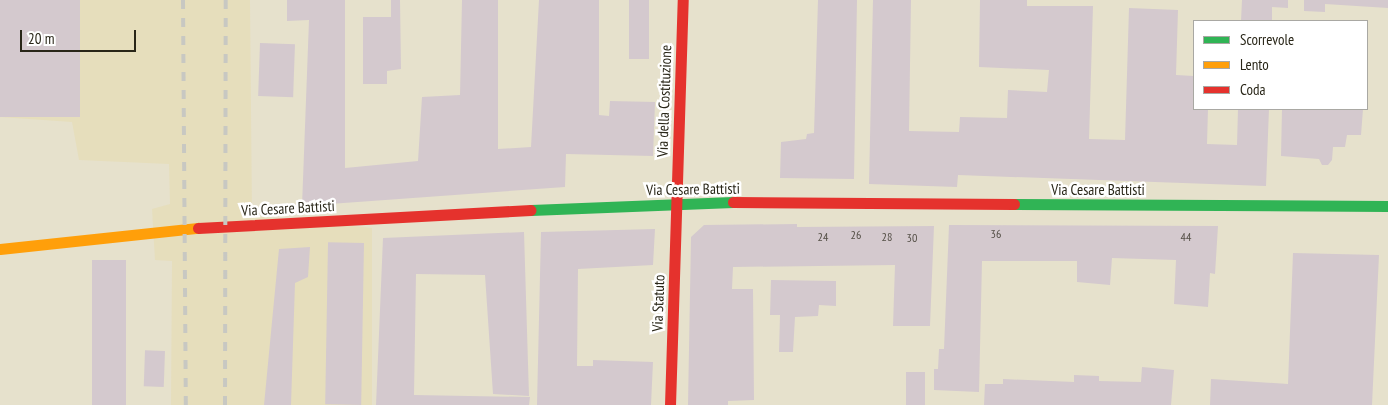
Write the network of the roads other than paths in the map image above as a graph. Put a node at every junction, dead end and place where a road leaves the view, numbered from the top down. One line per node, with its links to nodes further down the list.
1 (683, 0): 2 (street, Via della Costituzione)
2 (676, 202): 3 (street, Via Cesare Battisti); 4 (street, Via Cesare Battisti); 5 (street, Via Statuto)
3 (1388, 206)
4 (0, 249)
5 (670, 405)

